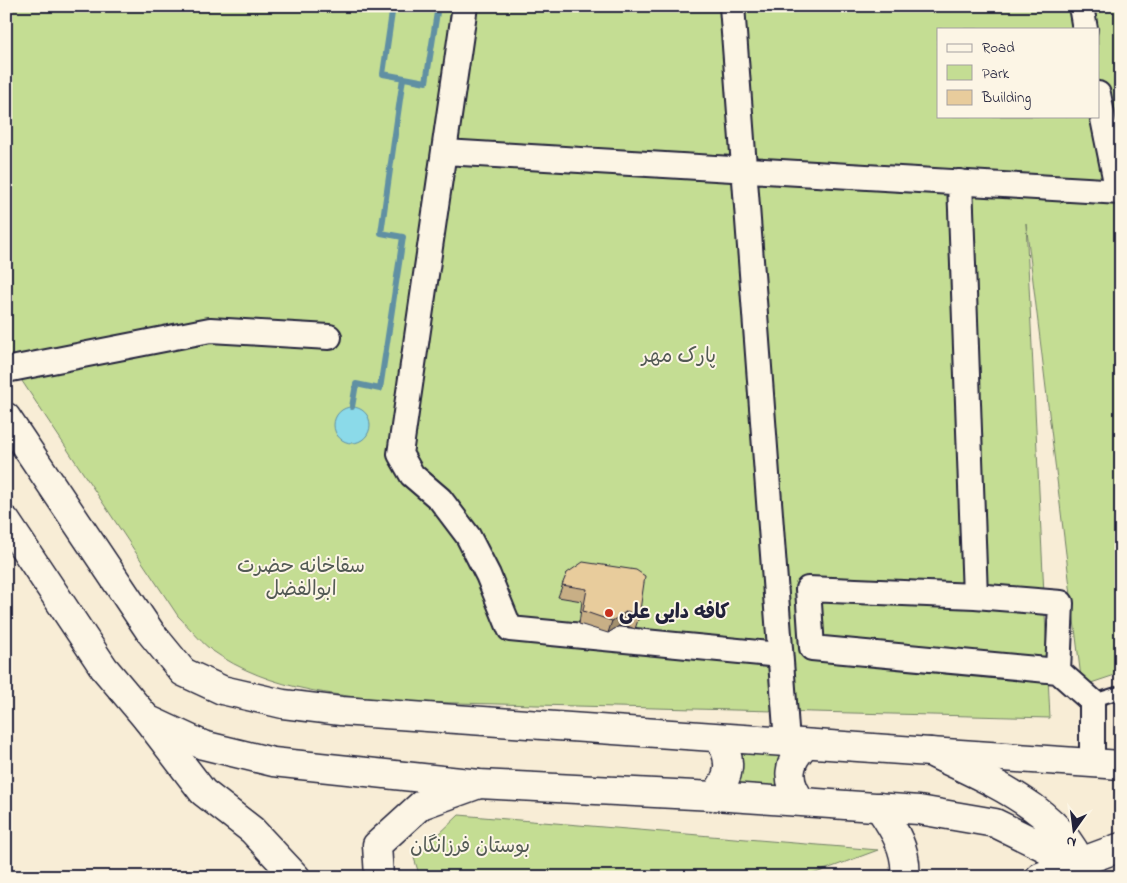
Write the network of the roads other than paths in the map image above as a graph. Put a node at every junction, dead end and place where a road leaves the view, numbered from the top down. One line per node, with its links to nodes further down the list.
1 (466, 6): 6 (street)
2 (732, 6): 7 (street)
3 (1081, 6): 4 (street)
4 (1085, 28)
5 (1100, 103): 9 (street)
6 (444, 152): 7 (street); 15 (street)
7 (744, 169): 8 (street); 15 (street)
8 (960, 182): 9 (street); 14 (street)
9 (1119, 192)
10 (330, 337): 11 (street)
11 (6, 370)
12 (6, 417): 20 (main road)
13 (6, 521): 19 (main road)
14 (975, 596): 16 (street); 16 (street)
15 (780, 655): 21 (street)
16 (1058, 671): 18 (street)
17 (1121, 692): 18 (lane)
18 (1092, 701): 23 (street)
19 (147, 719): 25 (main road); 31 (main road)
20 (718, 738): 21 (main road); 26 (main road)
21 (796, 743): 22 (main road); 27 (main road)
22 (930, 752): 23 (main road); 30 (main road)
23 (1092, 763): 24 (main road)
24 (1121, 765)
25 (479, 784): 26 (main road); 32 (main road)
26 (714, 796): 27 (main road)
27 (802, 802): 28 (main road)
28 (879, 807): 30 (main road); 33 (main road)
29 (1121, 848): 30 (main road)
30 (1076, 871): 34 (main road)
31 (296, 877)
32 (379, 877)
33 (905, 877)
34 (1040, 877)

